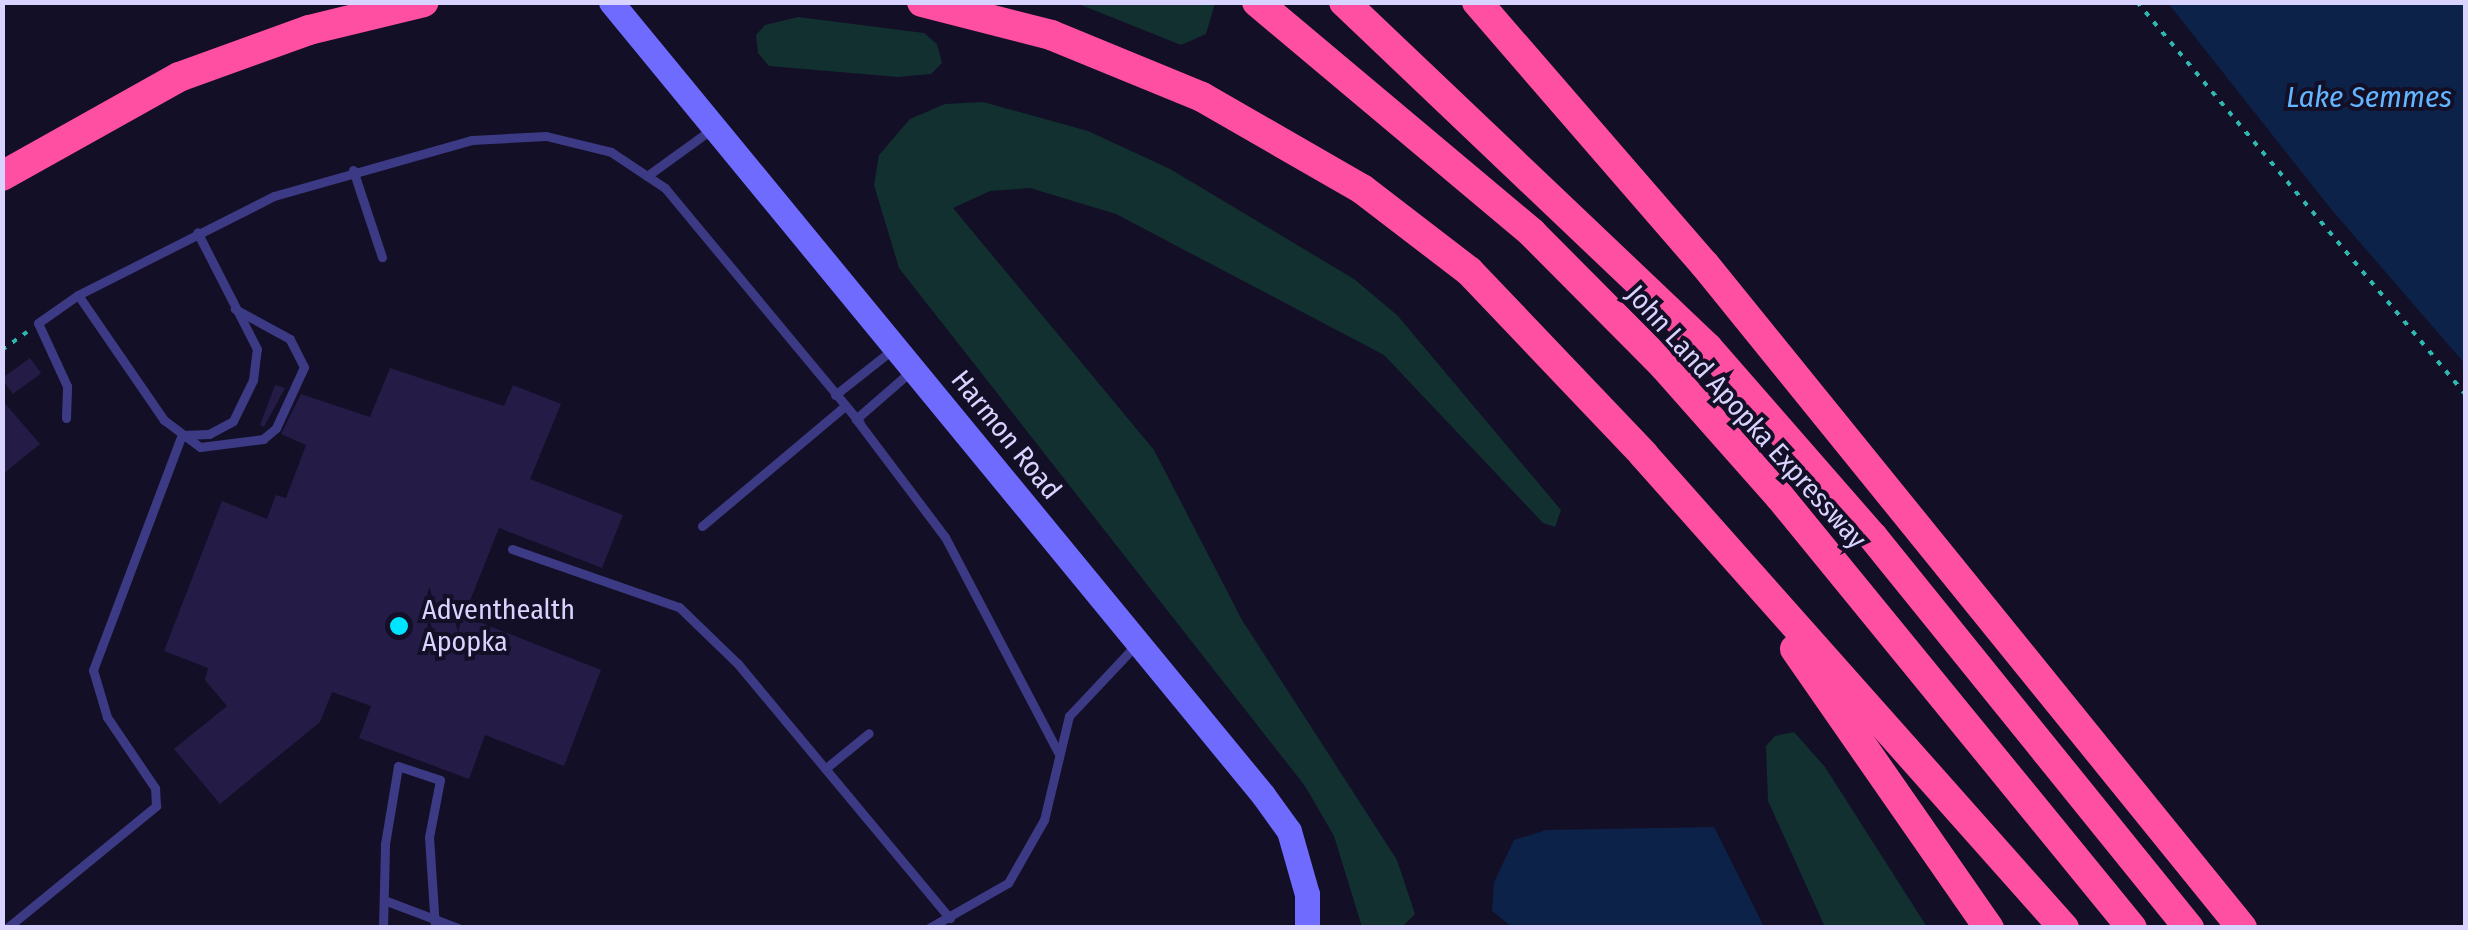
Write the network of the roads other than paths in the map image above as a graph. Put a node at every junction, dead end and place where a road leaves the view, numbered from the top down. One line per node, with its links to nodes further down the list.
1 (424, 2): 9 (highway)
2 (611, 2): 7 (street, Harmon Road)
3 (922, 2): 24 (highway)
4 (1257, 2): 39 (highway, John Land Apopka Expressway)
5 (1344, 2): 40 (highway, John Land Apopka Expressway)
6 (1477, 2): 41 (highway)
7 (714, 128): 10 (lane); 15 (street, Harmon Road)
8 (353, 170): 10 (lane); 11 (lane); 12 (lane)
9 (2, 176)
10 (647, 176): 17 (lane)
11 (197, 232): 13 (lane); 14 (lane)
12 (382, 257)
13 (78, 296): 19 (lane); 21 (lane)
14 (235, 308): 21 (lane); 21 (lane)
15 (895, 348): 16 (street, Harmon Road); 17 (lane)
16 (913, 369): 20 (lane); 25 (street, Harmon Road)
17 (835, 395): 18 (lane)
18 (845, 406): 20 (lane); 22 (lane)
19 (66, 418)
20 (858, 421): 27 (lane)
21 (182, 435): 32 (lane)
22 (702, 526)
23 (512, 549): 28 (lane)
24 (1728, 552): 37 (highway); 38 (highway)
25 (1138, 643): 27 (lane); 36 (street, Harmon Road)
26 (869, 733): 28 (lane)
27 (1058, 752): 30 (lane)
28 (826, 768): 30 (lane)
29 (384, 900): 31 (lane); 31 (lane); 33 (lane)
30 (950, 918): 35 (lane)
31 (436, 923): 34 (lane)
32 (7, 928)
33 (382, 928)
34 (458, 928)
35 (929, 928)
36 (1307, 928)
37 (1989, 928)
38 (2064, 928)
39 (2132, 928)
40 (2189, 928)
41 (2242, 928)

